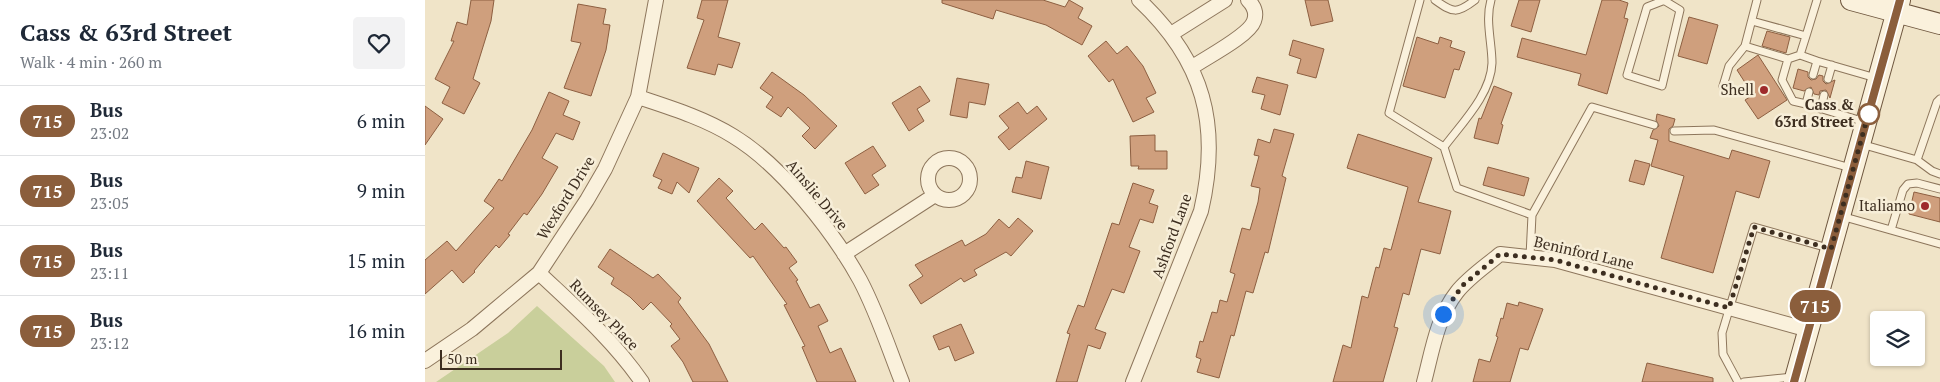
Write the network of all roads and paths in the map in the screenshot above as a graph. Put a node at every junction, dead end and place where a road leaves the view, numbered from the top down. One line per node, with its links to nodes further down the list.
1 (656, 0): 30 (street, Wexford Drive)
2 (1139, 0): 16 (street, Ashford Lane)
3 (1225, 0): 16 (street)
4 (1248, 0): 23 (street)
5 (1419, 0): 38 (lane)
6 (1435, 0): 7 (lane)
7 (1475, 0)
8 (1491, 0): 38 (lane)
9 (1665, 0): 9 (lane)
10 (1757, 0): 14 (lane)
11 (1817, 0): 17 (lane)
12 (1851, 0): 13 (main road)
13 (1899, 6): 15 (main road); 26 (main road)
14 (1752, 21): 17 (lane); 18 (lane)
15 (1940, 24)
16 (1171, 34): 23 (street, Ashford Lane)
17 (1806, 36): 19 (lane)
18 (1745, 46): 20 (lane); 27 (lane)
19 (1800, 55): 20 (lane); 21 (lane)
20 (1788, 58): 32 (lane)
21 (1817, 60): 22 (lane); 24 (lane)
22 (1832, 65): 25 (lane); 26 (lane)
23 (1191, 68): 58 (street, Ashford Lane)
24 (1813, 75)
25 (1828, 79)
26 (1879, 79): 34 (main road)
27 (1723, 86)
28 (1809, 92): 32 (lane)
29 (1824, 96): 33 (lane)
30 (638, 97): 49 (street, Ainslie Drive); 51 (street, Wexford Drive)
31 (1940, 99): 39 (lane)
32 (1806, 104): 33 (lane)
33 (1821, 109): 34 (lane)
34 (1866, 123): 37 (main road)
35 (1654, 125): 44 (lane)
36 (1674, 131): 40 (lane)
37 (1860, 144): 39 (lane); 40 (main road)
38 (1444, 147): 44 (lane)
39 (1917, 160): 41 (lane)
40 (1853, 168): 45 (main road)
41 (1940, 174)
42 (1940, 189): 46 (lane)
43 (935, 195): 49 (street)
44 (1532, 215): 50 (lane)
45 (1840, 216): 46 (lane); 48 (main road)
46 (1891, 230): 47 (lane)
47 (1940, 244)
48 (1831, 249): 52 (lane); 53 (main road)
49 (844, 254): 57 (street, Ainslie Drive)
50 (1531, 256): 52 (street, Beninford Lane); 59 (street, Beninford Lane)
51 (539, 273): 54 (street, Wexford Drive); 56 (street, Rumsey Place)
52 (1729, 308): 53 (street, Beninford Lane); 60 (lane)
53 (1809, 330): 55 (main road)
54 (425, 362)
55 (1795, 379): 61 (lane)
56 (642, 382)
57 (902, 382)
58 (1133, 382)
59 (1424, 382)
60 (1738, 382)
61 (1744, 382)

